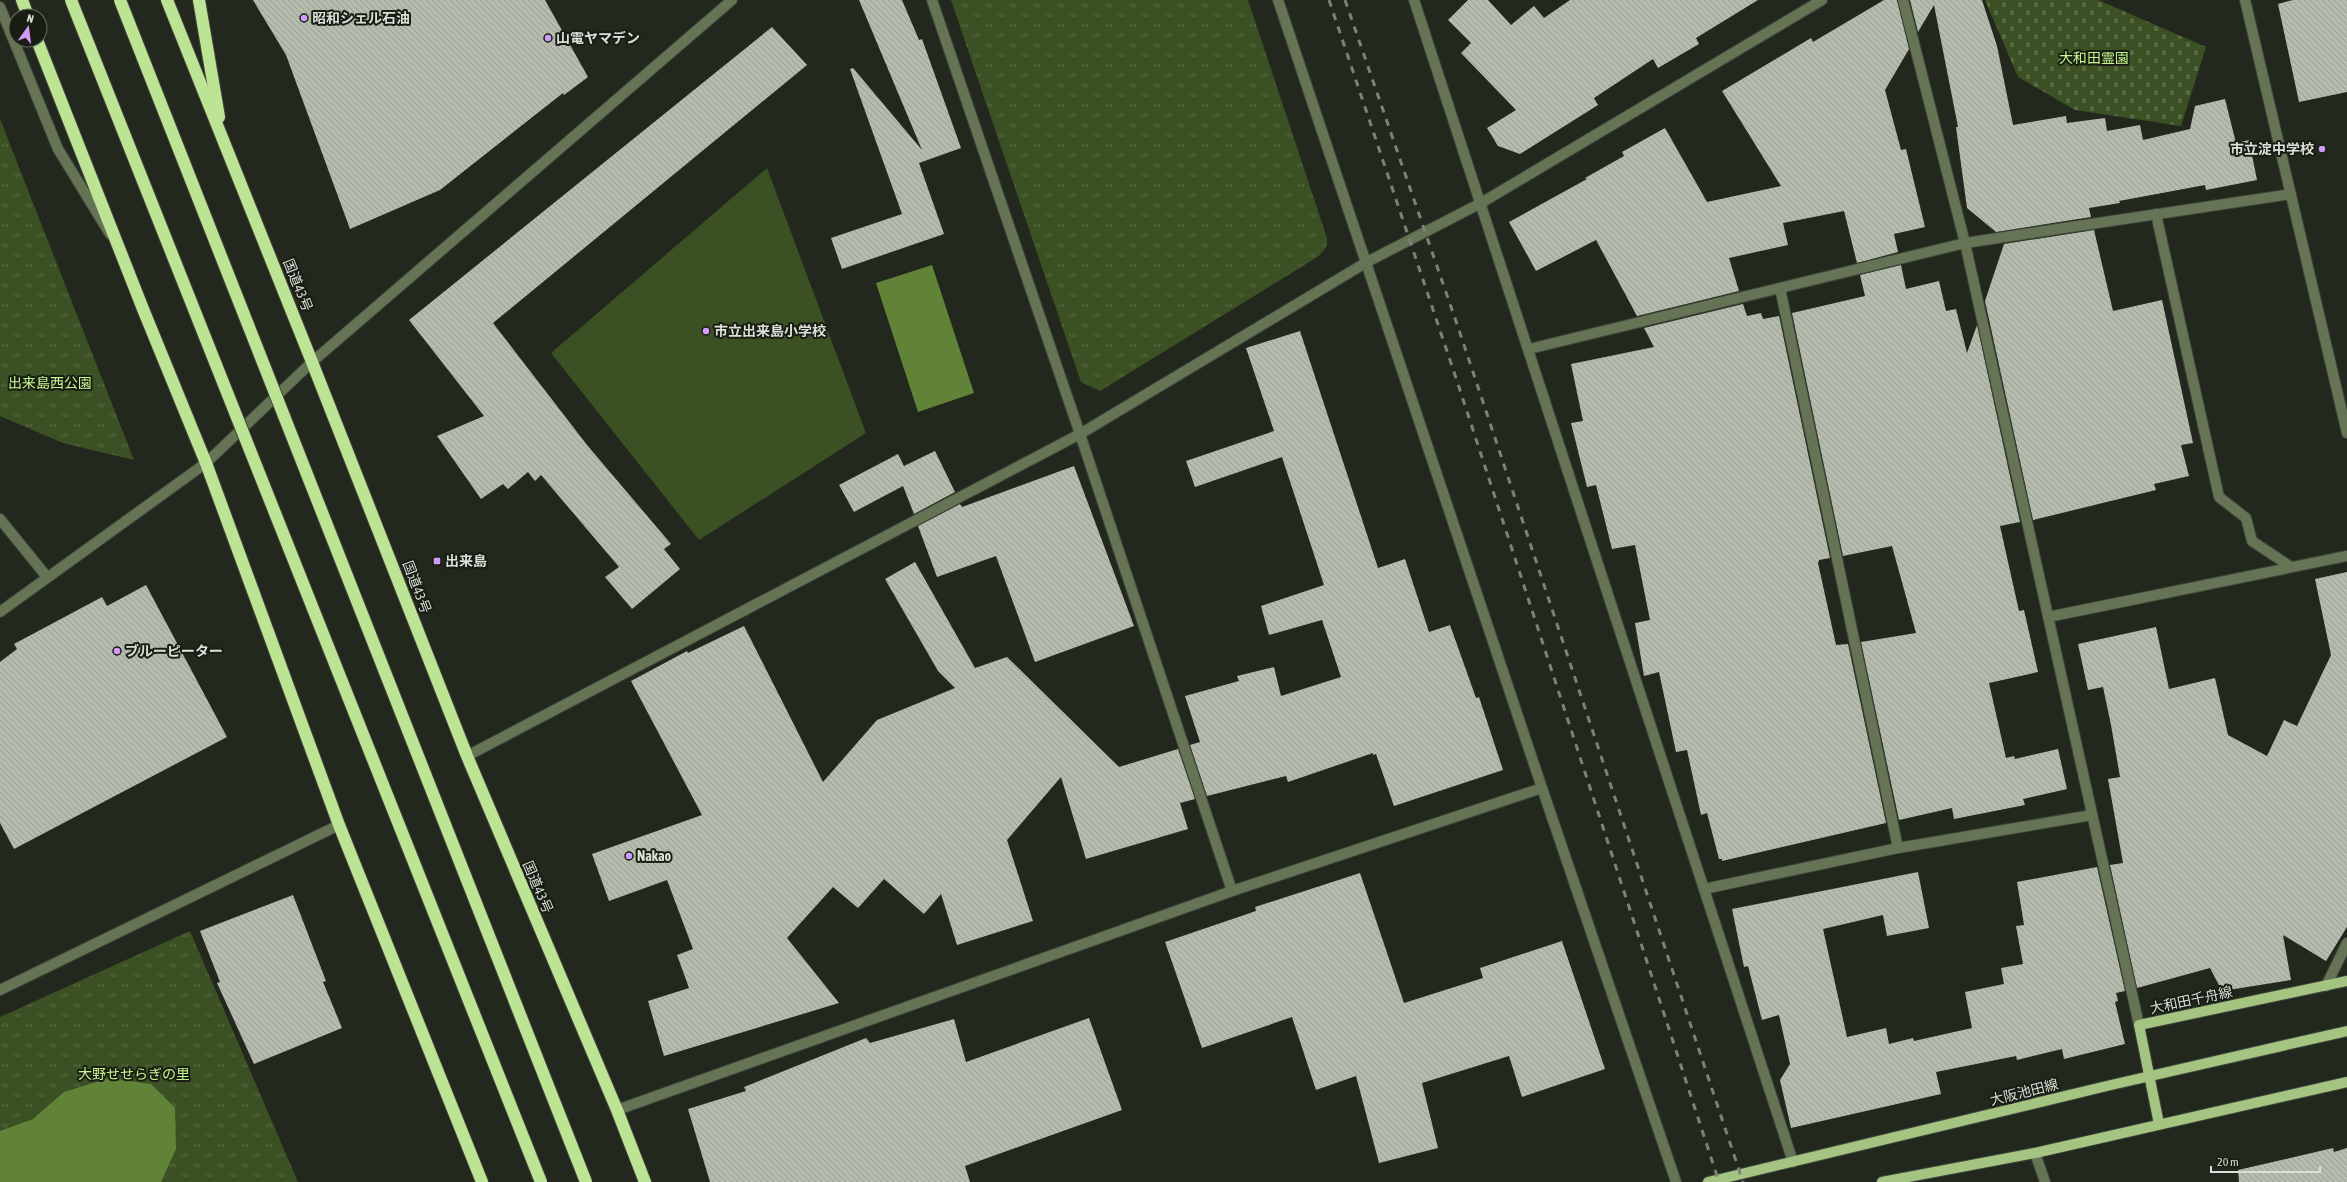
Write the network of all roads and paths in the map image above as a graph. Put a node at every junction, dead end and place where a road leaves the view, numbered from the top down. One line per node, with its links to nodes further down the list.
1 (71, 0): 53 (highway, bridge)
2 (120, 0): 54 (highway, bridge)
3 (167, 0): 14 (highway, 国道43号)
4 (199, 0): 14 (highway)
5 (732, 0): 23 (street)
6 (932, 0): 25 (street)
7 (1278, 0): 20 (street)
8 (1414, 0): 16 (street)
9 (1822, 0): 16 (street)
10 (1903, 0): 18 (street)
11 (2245, 0): 15 (street)
12 (0, 7): 19 (street)
13 (40, 48): 19 (highway)
14 (224, 140): 23 (highway, 国道43号)
15 (2291, 194): 17 (street); 24 (street)
16 (1481, 203): 20 (street); 22 (street)
17 (2156, 214): 18 (street); 29 (street)
18 (1965, 243): 21 (street); 32 (street)
19 (121, 253): 26 (highway)
20 (1367, 262): 25 (street); 34 (street)
21 (1780, 288): 22 (street); 37 (street)
22 (1529, 349): 38 (street)
23 (312, 362): 26 (street); 33 (highway, 国道43号)
24 (2347, 433)
25 (1080, 434): 33 (street); 39 (street)
26 (206, 463): 30 (street); 36 (highway)
27 (0, 519): 30 (street)
28 (2347, 556): 29 (street)
29 (2291, 567): 32 (street)
30 (47, 578): 31 (street)
31 (0, 612)
32 (2048, 617): 35 (street)
33 (467, 756): 48 (highway, 国道43号)
34 (1542, 788): 39 (street); 56 (street)
35 (2092, 815): 37 (street); 44 (street)
36 (339, 826): 43 (street); 52 (highway)
37 (1898, 848): 38 (street)
38 (1704, 889): 51 (street)
39 (1232, 891): 48 (street)
40 (2347, 943): 42 (street)
41 (2347, 981): 42 (main road, 大和田千舟線)
42 (2326, 986): 44 (main road, 大和田千舟線)
43 (0, 990)
44 (2139, 1025): 46 (main road, 大和田千舟線)
45 (2347, 1031): 46 (main road, 大阪池田線)
46 (2149, 1076): 49 (main road, 大和田千舟線); 51 (main road, 大阪池田線)
47 (2347, 1082): 49 (main road)
48 (617, 1110): 55 (highway, 国道43号)
49 (2159, 1124): 50 (main road)
50 (2035, 1153): 58 (main road); 59 (street)
51 (1793, 1162): 57 (main road, 大阪池田線)
52 (482, 1182)
53 (541, 1182)
54 (586, 1182)
55 (645, 1182)
56 (1676, 1182)
57 (1708, 1182)
58 (1882, 1182)
59 (2045, 1182)

